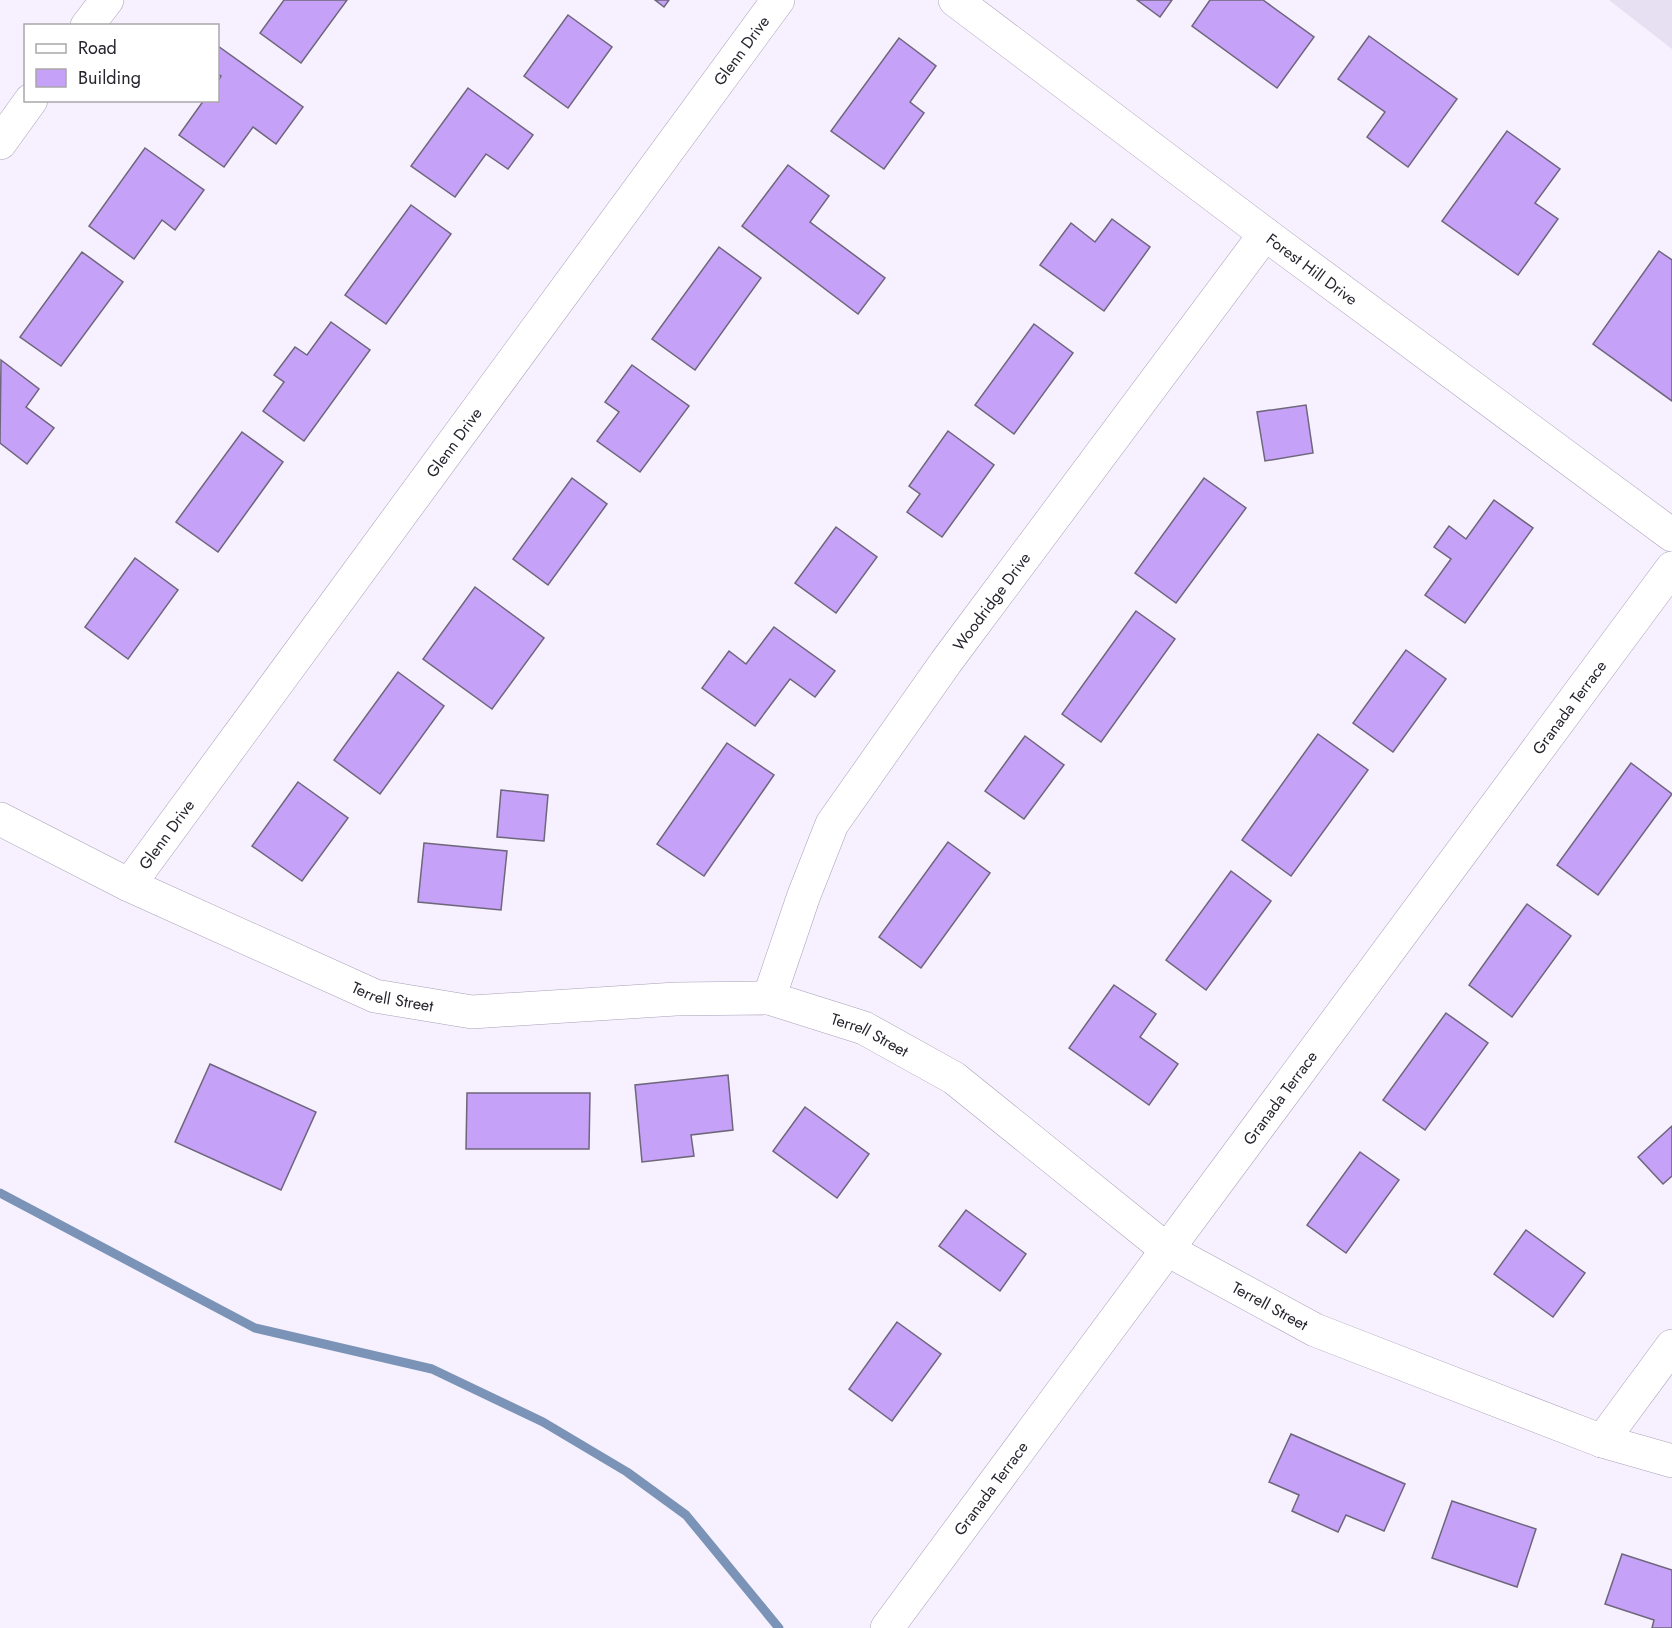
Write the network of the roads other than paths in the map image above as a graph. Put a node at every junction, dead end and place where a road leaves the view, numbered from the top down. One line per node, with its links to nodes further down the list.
1 (107, 0): 4 (street)
2 (778, 0): 11 (street, Glenn Drive)
3 (955, 0): 7 (street, Forest Hill Drive)
4 (89, 24)
5 (30, 102): 6 (street)
6 (0, 143)
7 (1265, 234): 8 (street, Forest Hill Drive); 12 (street, Woodridge Drive)
8 (1672, 535)
9 (1672, 567): 13 (street, Granada Terrace)
10 (0, 819): 11 (street, Terrell Street)
11 (129, 885): 12 (street, Terrell Street)
12 (769, 998): 13 (street, Terrell Street)
13 (1166, 1249): 15 (street, Terrell Street); 17 (street, Granada Terrace)
14 (1672, 1346): 15 (street)
15 (1602, 1441): 16 (street, Terrell Street)
16 (1672, 1461)
17 (887, 1628)

